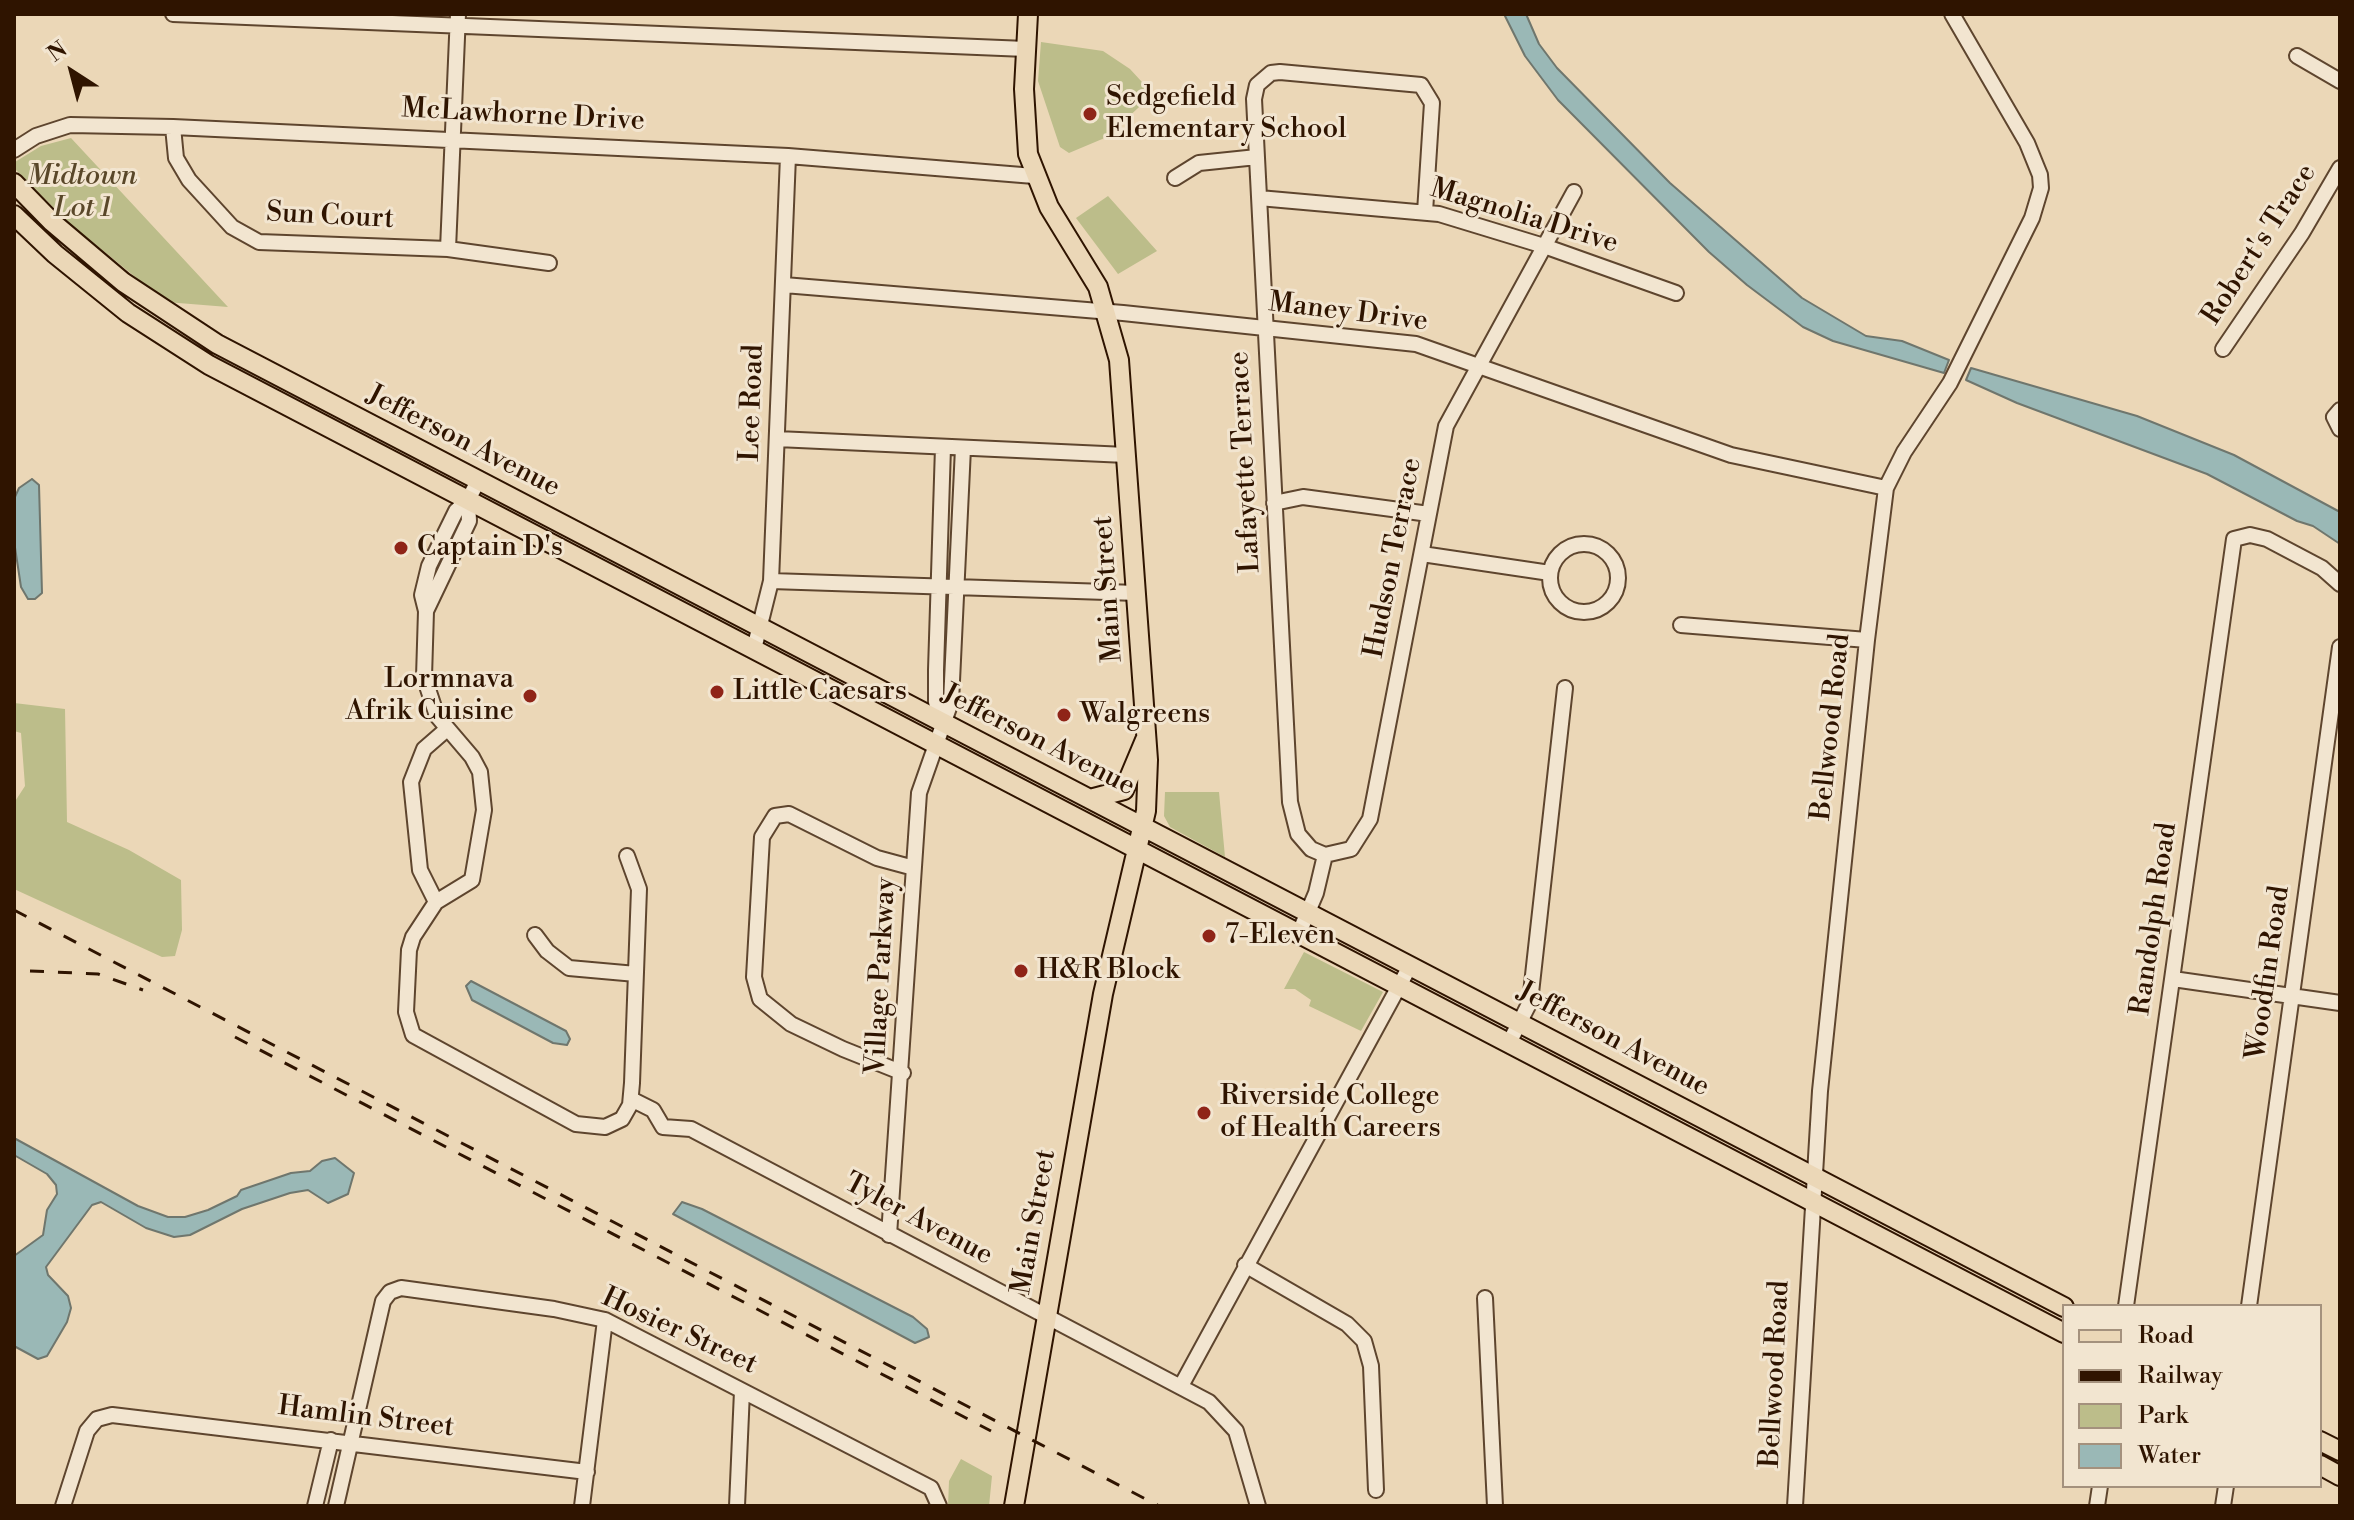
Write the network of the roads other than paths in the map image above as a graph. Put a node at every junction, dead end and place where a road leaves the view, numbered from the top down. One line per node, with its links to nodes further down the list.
1 (173, 14): 4 (street)
2 (1028, 14): 5 (main road, Main Street)
3 (1952, 14): 37 (street, Bellwood Road)
4 (458, 20): 5 (street); 9 (street)
5 (1026, 49): 14 (main road, Main Street)
6 (2297, 56): 7 (street)
7 (2340, 81)
8 (173, 127): 9 (street, McLawhorne Drive); 10 (street, McLawhorne Drive); 22 (street, Sun Court)
9 (453, 138): 11 (street, McLawhorne Drive); 22 (street)
10 (14, 150)
11 (788, 156): 14 (street, McLawhorne Drive); 24 (street, Lee Road)
12 (1257, 157): 15 (street); 18 (street, Lafayette Terrace); 19 (street, Lafayette Terrace)
13 (2340, 168): 28 (street, Robert's Trace)
14 (1034, 176): 26 (main road, Main Street)
15 (1175, 178)
16 (14, 183): 36 (main road, Jefferson Avenue)
17 (1574, 192): 21 (street, Hudson Terrace)
18 (1259, 198): 19 (street, Magnolia Drive); 27 (street, Lafayette Terrace)
19 (1425, 212): 21 (street, Magnolia Drive)
20 (14, 215): 38 (main road, Jefferson Avenue)
21 (1544, 246): 25 (street, Magnolia Drive); 29 (street, Hudson Terrace)
22 (448, 249): 23 (street, Sun Court)
23 (549, 263)
24 (784, 285): 26 (street, Maney Drive); 32 (street, Lee Road)
25 (1676, 293)
26 (1108, 312): 27 (street, Maney Drive); 35 (main road, Main Street)
27 (1266, 329): 29 (street, Maney Drive); 39 (street, Lafayette Terrace)
28 (2223, 349)
29 (1479, 364): 37 (street, Maney Drive); 40 (street, Hudson Terrace)
30 (2340, 410): 31 (street)
31 (2340, 429)
32 (777, 439): 33 (street); 43 (street, Lee Road)
33 (943, 447): 34 (street); 45 (street)
34 (963, 448): 35 (street); 46 (street, Village Parkway)
35 (1126, 455): 47 (main road, Main Street)
36 (478, 481): 38 (street); 49 (main road, Jefferson Avenue)
37 (1886, 488): 52 (street, Bellwood Road)
38 (468, 500): 54 (main road, Jefferson Avenue); 57 (street)
39 (1274, 503): 40 (street); 63 (street, Lafayette Terrace)
40 (1429, 514): 41 (street, Hudson Terrace)
41 (1422, 554): 42 (street); 63 (street, Hudson Terrace)
42 (1550, 573): 42 (street)
43 (771, 581): 45 (street); 49 (street, Lee Road)
44 (2340, 584): 72 (street, Randolph Road)
45 (937, 585): 46 (street); 50 (street)
46 (957, 586): 47 (street); 51 (street, Village Parkway)
47 (1137, 593): 58 (main road, Main Street)
48 (1681, 625): 52 (street)
49 (761, 628): 54 (street, Lee Road); 56 (main road, Jefferson Avenue)
50 (937, 634): 51 (street); 56 (street)
51 (954, 636): 56 (street, Village Parkway)
52 (1867, 640): 80 (street, Bellwood Road)
53 (2340, 647): 74 (street, Woodfin Road)
54 (754, 649): 59 (main road, Jefferson Avenue)
55 (1565, 688): 76 (street)
56 (943, 723): 59 (street, Village Parkway); 60 (main road, Jefferson Avenue)
57 (447, 729): 66 (street); 66 (street)
58 (1147, 734): 60 (main road); 61 (main road, Main Street)
59 (934, 743): 62 (main road, Jefferson Avenue); 65 (street, Village Parkway)
60 (1090, 799): 61 (main road, Jefferson Avenue)
61 (1142, 827): 62 (main road, Main Street); 67 (main road, Jefferson Avenue)
62 (1137, 849): 68 (main road, Jefferson Avenue); 88 (main road, Main Street)
63 (1325, 855): 67 (street)
64 (627, 856): 71 (street)
65 (914, 868): 78 (street, Village Parkway); 78 (street)
66 (436, 902): 79 (street)
67 (1308, 913): 68 (street); 70 (main road, Jefferson Avenue)
68 (1299, 933): 73 (main road, Jefferson Avenue)
69 (535, 935): 71 (street)
70 (1410, 966): 73 (street); 76 (main road, Jefferson Avenue)
71 (636, 974): 79 (street)
72 (2173, 979): 74 (street); 85 (street, Randolph Road)
73 (1400, 986): 77 (main road, Jefferson Avenue); 83 (street)
74 (2292, 997): 75 (street); 86 (street, Woodfin Road)
75 (2340, 1003)
76 (1520, 1024): 77 (street); 80 (main road, Jefferson Avenue)
77 (1509, 1043): 81 (main road, Jefferson Avenue)
78 (903, 1073): 82 (street, Village Parkway)
79 (631, 1099): 82 (street, Tyler Avenue)
80 (1813, 1177): 81 (street, Bellwood Road); 87 (main road, Jefferson Avenue)
81 (1813, 1201): 90 (main road, Jefferson Avenue); 110 (street, Bellwood Road)
82 (889, 1235): 88 (street, Tyler Avenue)
83 (1245, 1265): 91 (street); 100 (street)
84 (1485, 1298): 109 (street)
85 (2126, 1304)
86 (2249, 1304)
87 (2062, 1306)
88 (1047, 1317): 91 (street, Tyler Avenue); 107 (main road, Main Street)
89 (605, 1320): 92 (street, Hosier Street); 94 (street, Hosier Street); 98 (street)
90 (2062, 1332)
91 (1181, 1386): 108 (street, Tyler Avenue)
92 (742, 1391): 105 (street); 106 (street, Hosier Street)
93 (331, 1440): 94 (street, Hamlin Street); 101 (street, Hamlin Street); 102 (street)
94 (350, 1442): 98 (street, Hamlin Street); 103 (street)
95 (2322, 1442): 96 (main road)
96 (2340, 1451)
97 (2322, 1466): 99 (main road)
98 (587, 1472): 104 (street)
99 (2340, 1476)
100 (1376, 1490)
101 (63, 1506)
102 (315, 1506)
103 (336, 1506)
104 (582, 1506)
105 (737, 1506)
106 (939, 1506)
107 (1014, 1506)
108 (1258, 1506)
109 (1495, 1506)
110 (1795, 1506)

